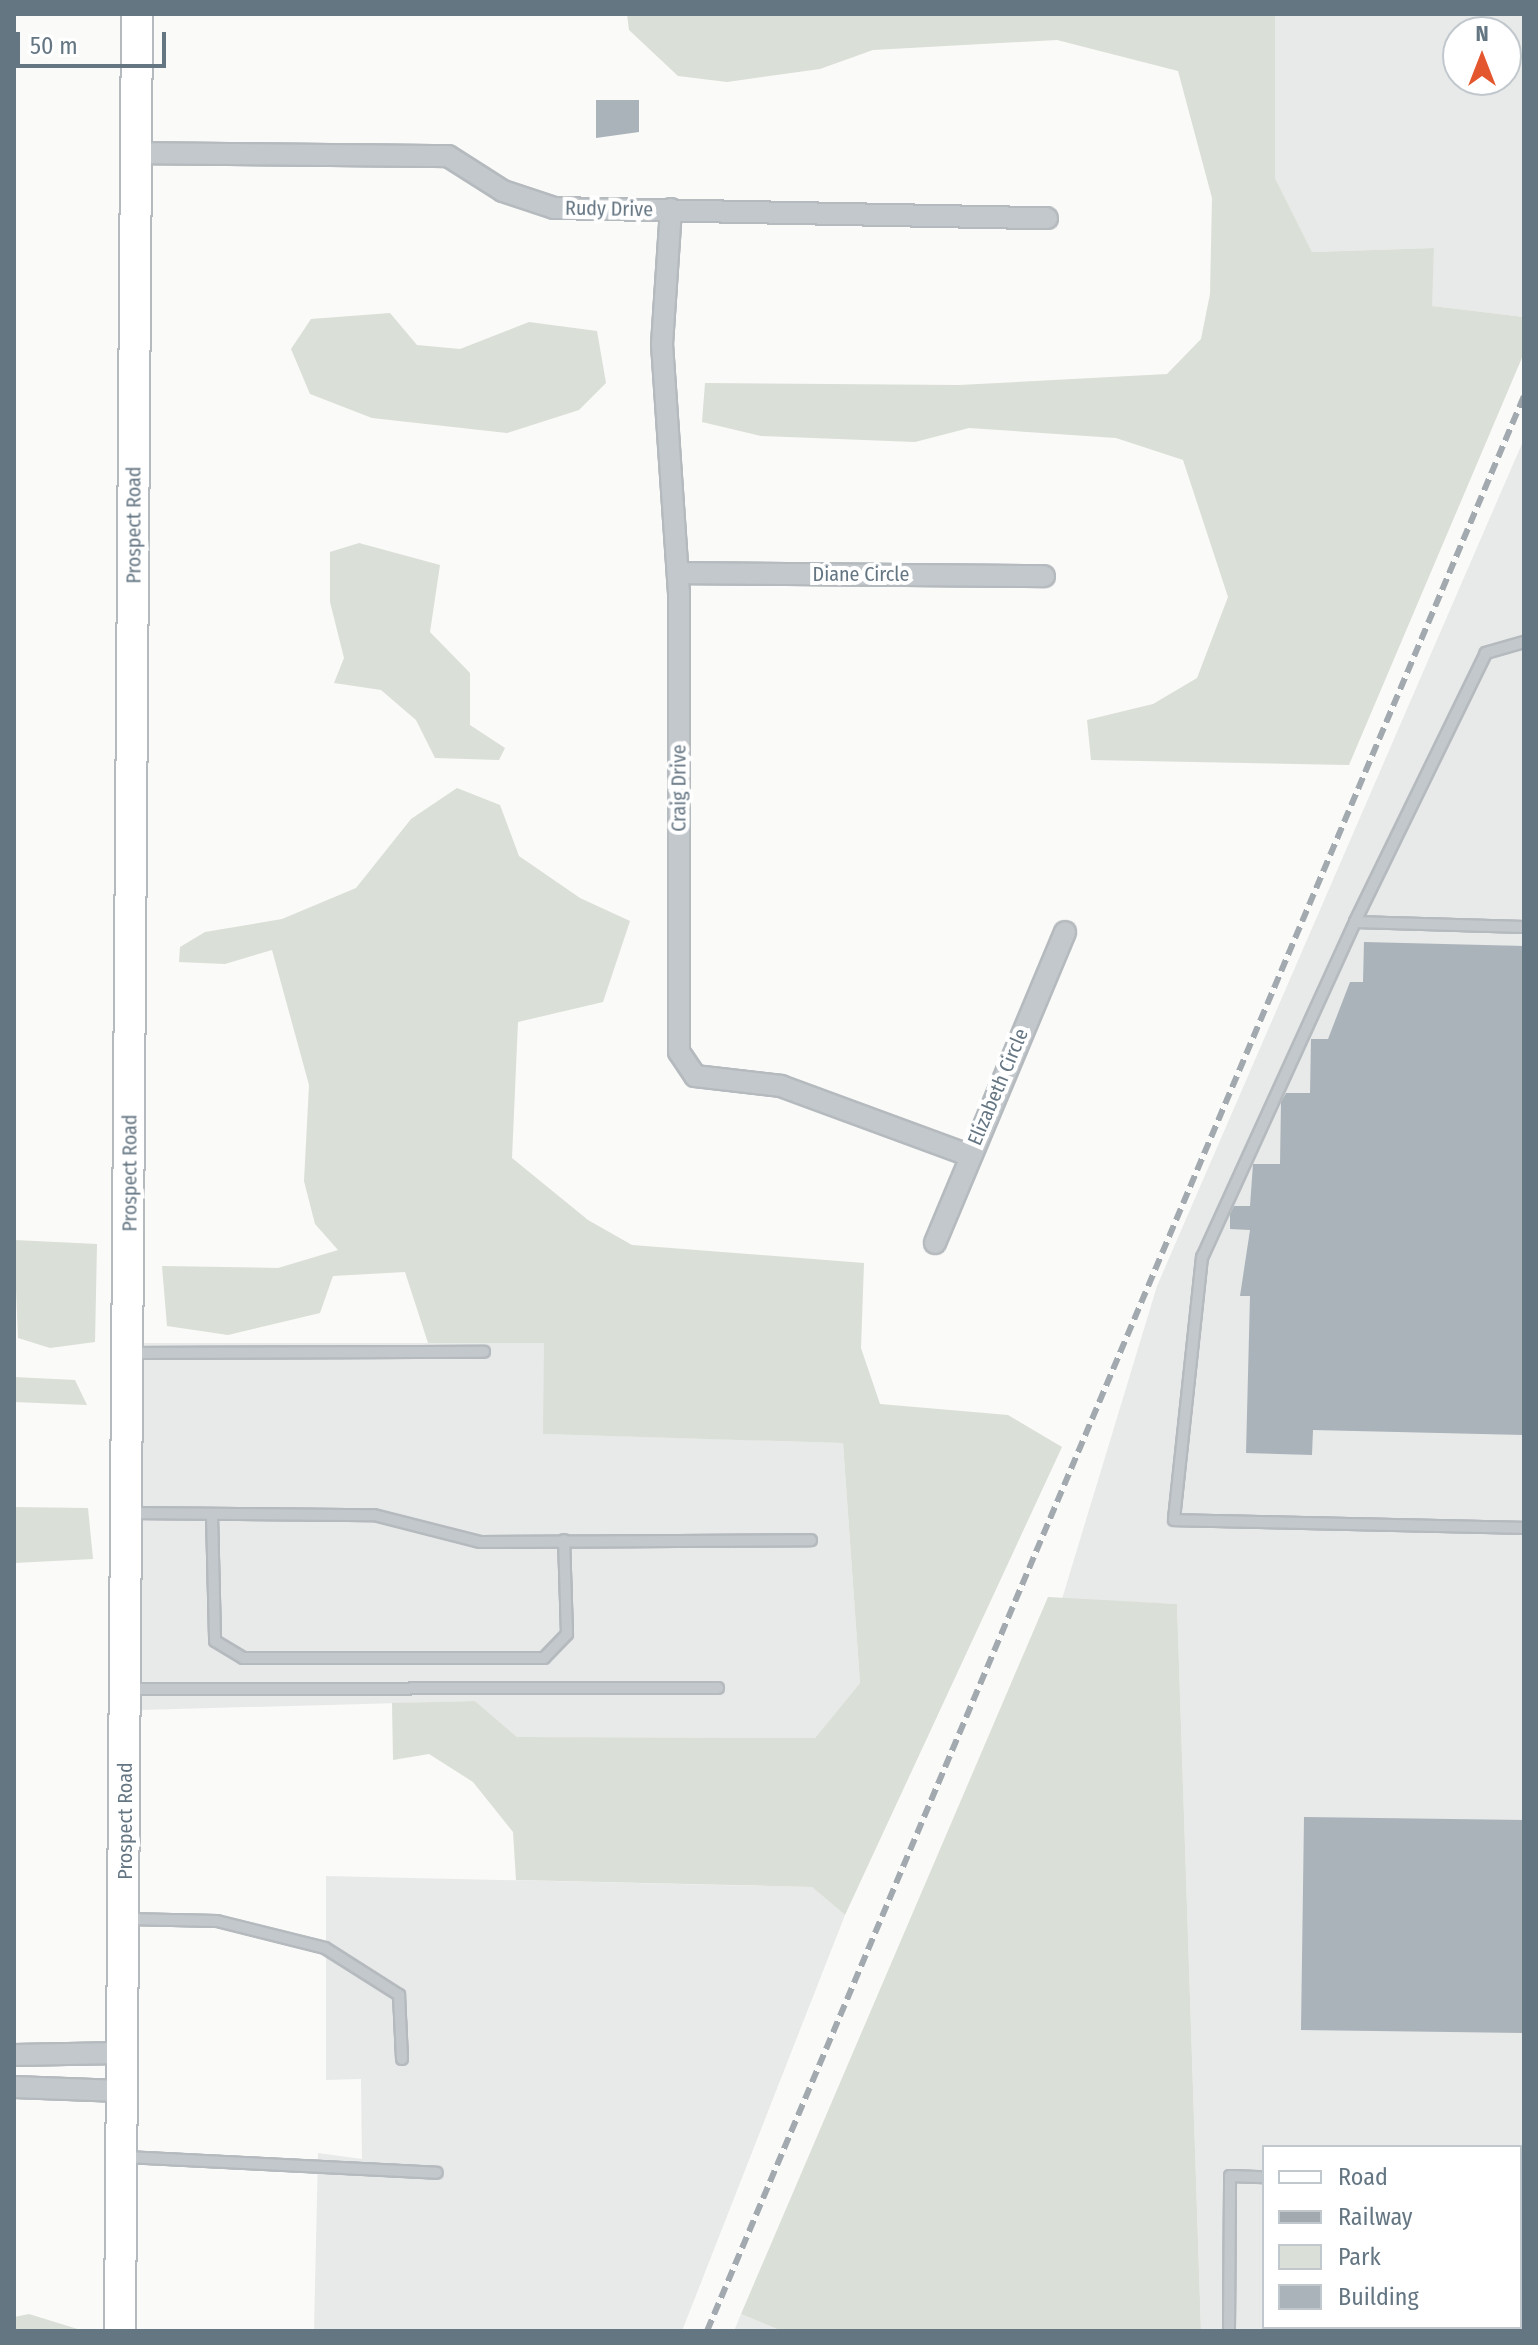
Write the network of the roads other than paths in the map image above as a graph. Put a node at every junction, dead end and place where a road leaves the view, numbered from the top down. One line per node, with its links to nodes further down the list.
1 (137, 14): 2 (main road, Prospect Road)
2 (136, 153): 3 (street, Rudy Drive); 14 (main road, Prospect Road)
3 (671, 209): 4 (street, Rudy Drive); 5 (street, Craig Drive)
4 (1047, 218)
5 (678, 573): 6 (street, Diane Circle); 11 (street, Craig Drive)
6 (1044, 576)
7 (1524, 642): 8 (lane)
8 (1355, 922): 9 (lane); 17 (lane)
9 (1524, 927)
10 (1065, 932): 11 (street, Elizabeth Circle)
11 (969, 1155): 12 (street, Elizabeth Circle)
12 (935, 1243)
13 (484, 1352): 14 (lane)
14 (128, 1353): 15 (main road, Prospect Road)
15 (127, 1513): 16 (lane); 21 (main road, Prospect Road)
16 (212, 1515): 18 (lane); 18 (lane)
17 (1524, 1528)
18 (564, 1540): 19 (lane)
19 (811, 1540)
20 (718, 1688): 21 (lane)
21 (126, 1689): 22 (main road, Prospect Road)
22 (125, 1919): 23 (main road, Prospect Road); 25 (lane)
23 (121, 2053): 24 (street); 27 (main road, Prospect Road)
24 (14, 2055)
25 (402, 2059)
26 (14, 2087): 27 (street)
27 (120, 2091): 28 (main road, Prospect Road)
28 (120, 2157): 29 (lane); 31 (main road, Prospect Road)
29 (437, 2173)
30 (1262, 2177): 32 (lane)
31 (120, 2331)
32 (1229, 2331)

